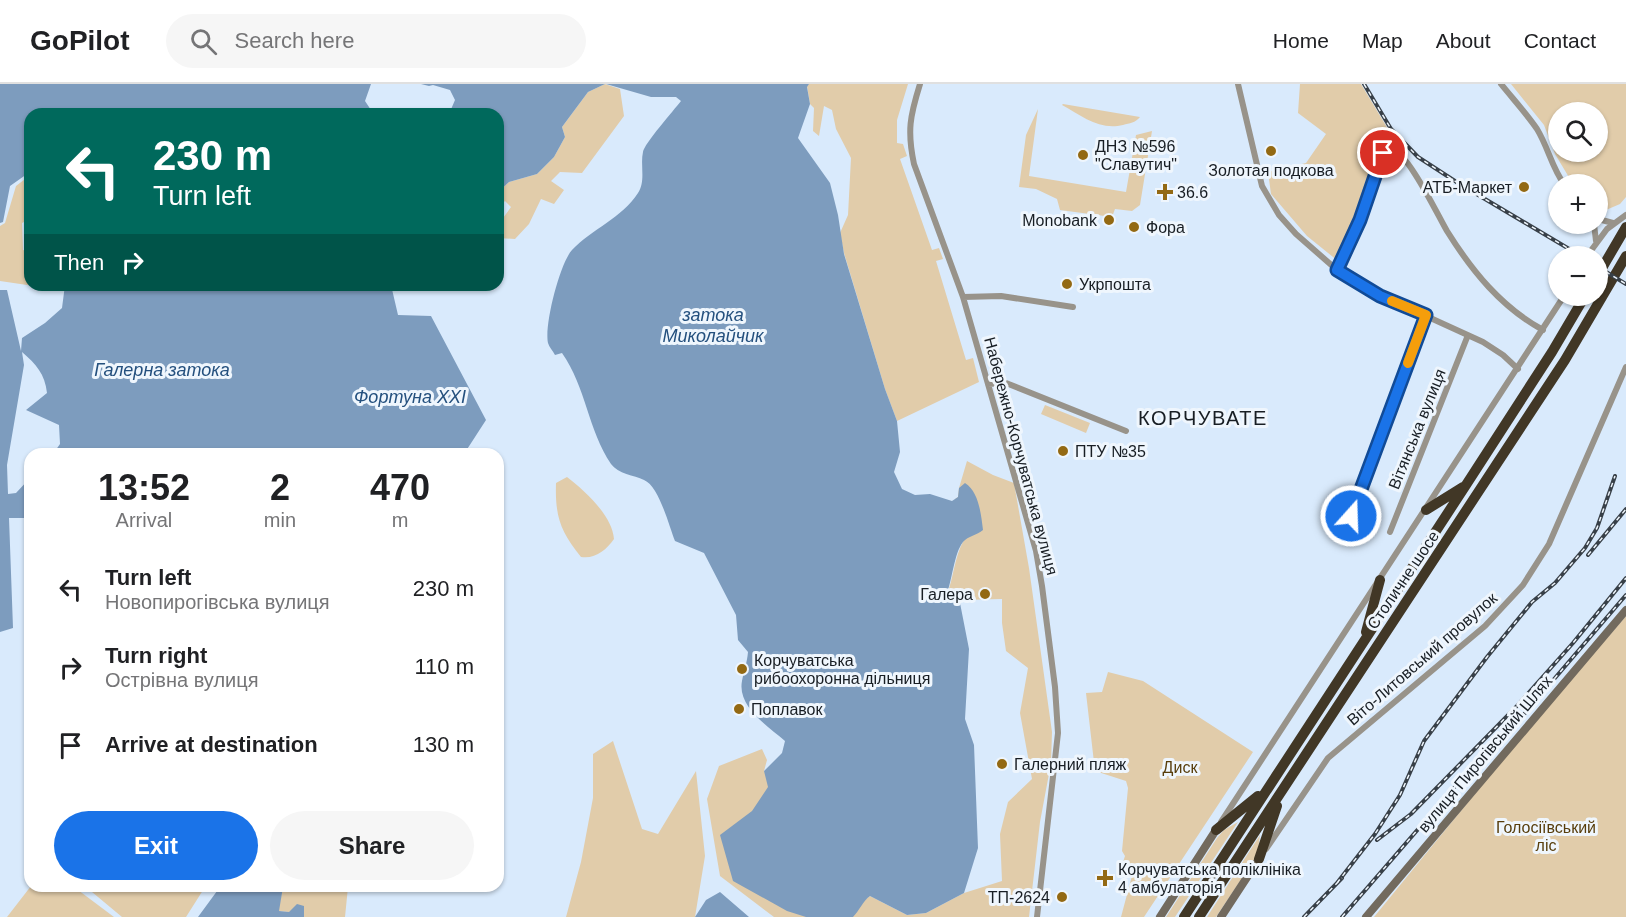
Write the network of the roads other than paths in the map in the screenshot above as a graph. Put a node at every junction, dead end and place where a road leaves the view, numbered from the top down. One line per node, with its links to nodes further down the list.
1 (920, 84): 15 (street, Набережно-Корчуватська вулиця)
2 (1238, 84): 14 (street)
3 (1501, 84): 4 (street)
4 (1557, 174)
5 (1626, 215): 7 (street)
6 (1608, 222): 7 (street)
7 (1613, 223): 10 (street)
8 (1626, 227): 13 (highway)
9 (1595, 234): 10 (street)
10 (1596, 242): 11 (street)
11 (1593, 246)
12 (1626, 256): 34 (highway, Столичне шосе)
13 (1608, 258)
14 (1337, 270): 19 (street); 20 (street)
15 (963, 297): 18 (street); 24 (street, Набережно-Корчуватська вулиця)
16 (1558, 306): 20 (street)
17 (1580, 306): 26 (highway, Столичне шосе)
18 (1073, 307)
19 (1426, 315): 21 (street); 28 (street)
20 (1543, 330): 23 (street)
21 (1468, 335): 23 (street); 29 (street, Вітянська вулиця)
22 (1626, 367): 36 (street, Віто-Литовський провулок)
23 (1518, 369): 27 (street)
24 (988, 384): 25 (street); 37 (street, Набережно-Корчуватська вулиця)
25 (1126, 431)
26 (1466, 485): 27 (highway); 32 (highway, Столичне шосе)
27 (1426, 510): 30 (street)
28 (1351, 516)
29 (1390, 532)
30 (1380, 580): 32 (highway); 35 (street)
31 (1626, 610): 42 (street, вулиця Пирогівський Шлях)
32 (1363, 641): 33 (highway, Столичне шосе)
33 (1273, 781): 35 (highway); 39 (highway, Столичне шосе)
34 (1286, 784): 36 (highway); 40 (highway, Столичне шосе)
35 (1216, 830): 38 (street)
36 (1259, 859): 41 (street)
37 (1037, 917)
38 (1160, 917)
39 (1184, 917)
40 (1199, 917)
41 (1221, 917)
42 (1366, 917)

